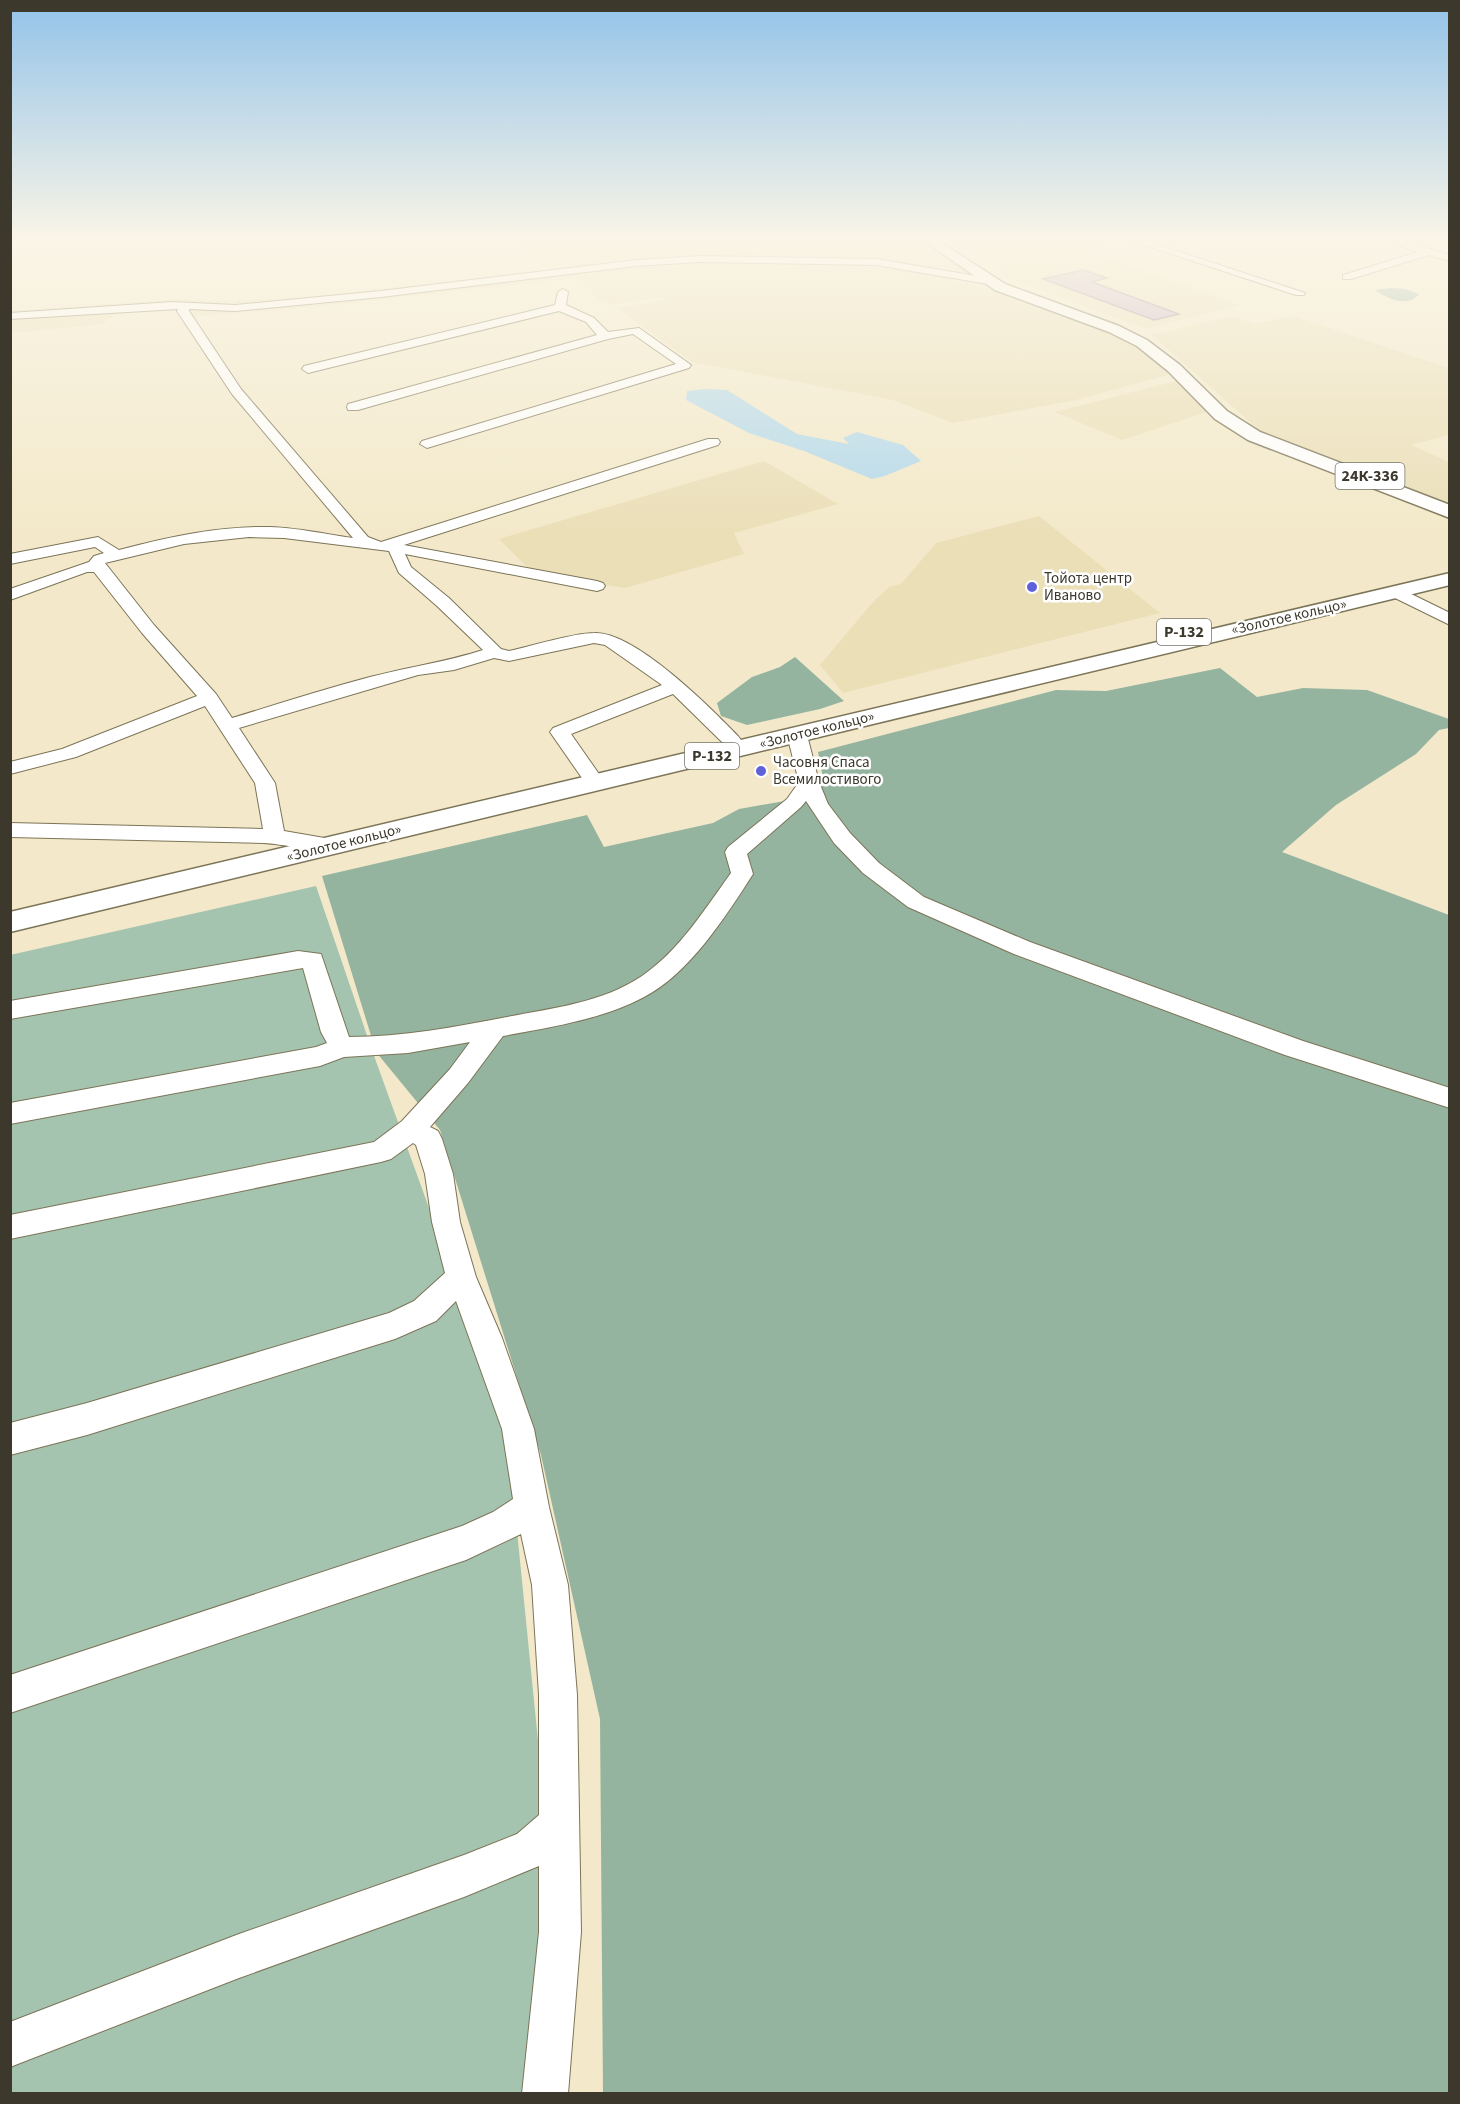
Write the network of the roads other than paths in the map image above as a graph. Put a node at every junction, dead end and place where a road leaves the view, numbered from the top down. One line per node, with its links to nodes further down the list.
1 (200, 336): 13 (street)
2 (441, 336): 7 (street)
3 (605, 336): 8 (street)
4 (644, 336): 10 (street)
5 (1128, 336): 12 (main road, 24К-336)
6 (1140, 336): 11 (main road, 24К-336)
7 (308, 369)
8 (353, 407)
9 (713, 442): 13 (street)
10 (427, 444)
11 (1449, 506)
12 (1449, 512)
13 (385, 546): 14 (street); 20 (street); 24 (street)
14 (116, 555): 15 (street); 16 (street)
15 (10, 559)
16 (92, 567): 18 (street); 22 (street); 26 (street)
17 (1449, 568): 21 (main road, Р-132)
18 (10, 574)
19 (1449, 579): 21 (main road, Р-132)
20 (597, 586)
21 (1399, 589): 23 (street); 28 (main road, «Золотое кольцо» / Р-132); 29 (main road, «Золотое кольцо» / Р-132)
22 (10, 595)
23 (1449, 620)
24 (493, 653): 25 (street); 27 (street)
25 (675, 687): 29 (street); 31 (street)
26 (209, 698): 27 (street); 30 (street)
27 (226, 726): 34 (street)
28 (798, 735): 32 (street); 35 (main road, «Золотое кольцо» / Р-132)
29 (731, 740): 31 (main road, «Золотое кольцо» / Р-132)
30 (10, 768)
31 (589, 774): 35 (main road, «Золотое кольцо» / Р-132)
32 (809, 782): 39 (street); 41 (street)
33 (10, 830): 34 (street)
34 (274, 837): 35 (street)
35 (323, 843): 36 (main road, «Золотое кольцо» / Р-132); 37 (main road, «Золотое кольцо» / Р-132)
36 (10, 909)
37 (10, 922)
38 (10, 1010): 40 (street)
39 (494, 1029): 40 (street); 43 (street)
40 (342, 1047): 42 (street)
41 (1449, 1098)
42 (10, 1114)
43 (411, 1129): 44 (street); 45 (street)
44 (10, 1227)
45 (461, 1277): 46 (street); 47 (street)
46 (10, 1439)
47 (532, 1507): 48 (street); 49 (street)
48 (10, 1694)
49 (559, 1824): 50 (street); 51 (street)
50 (10, 2044)
51 (545, 2094)

